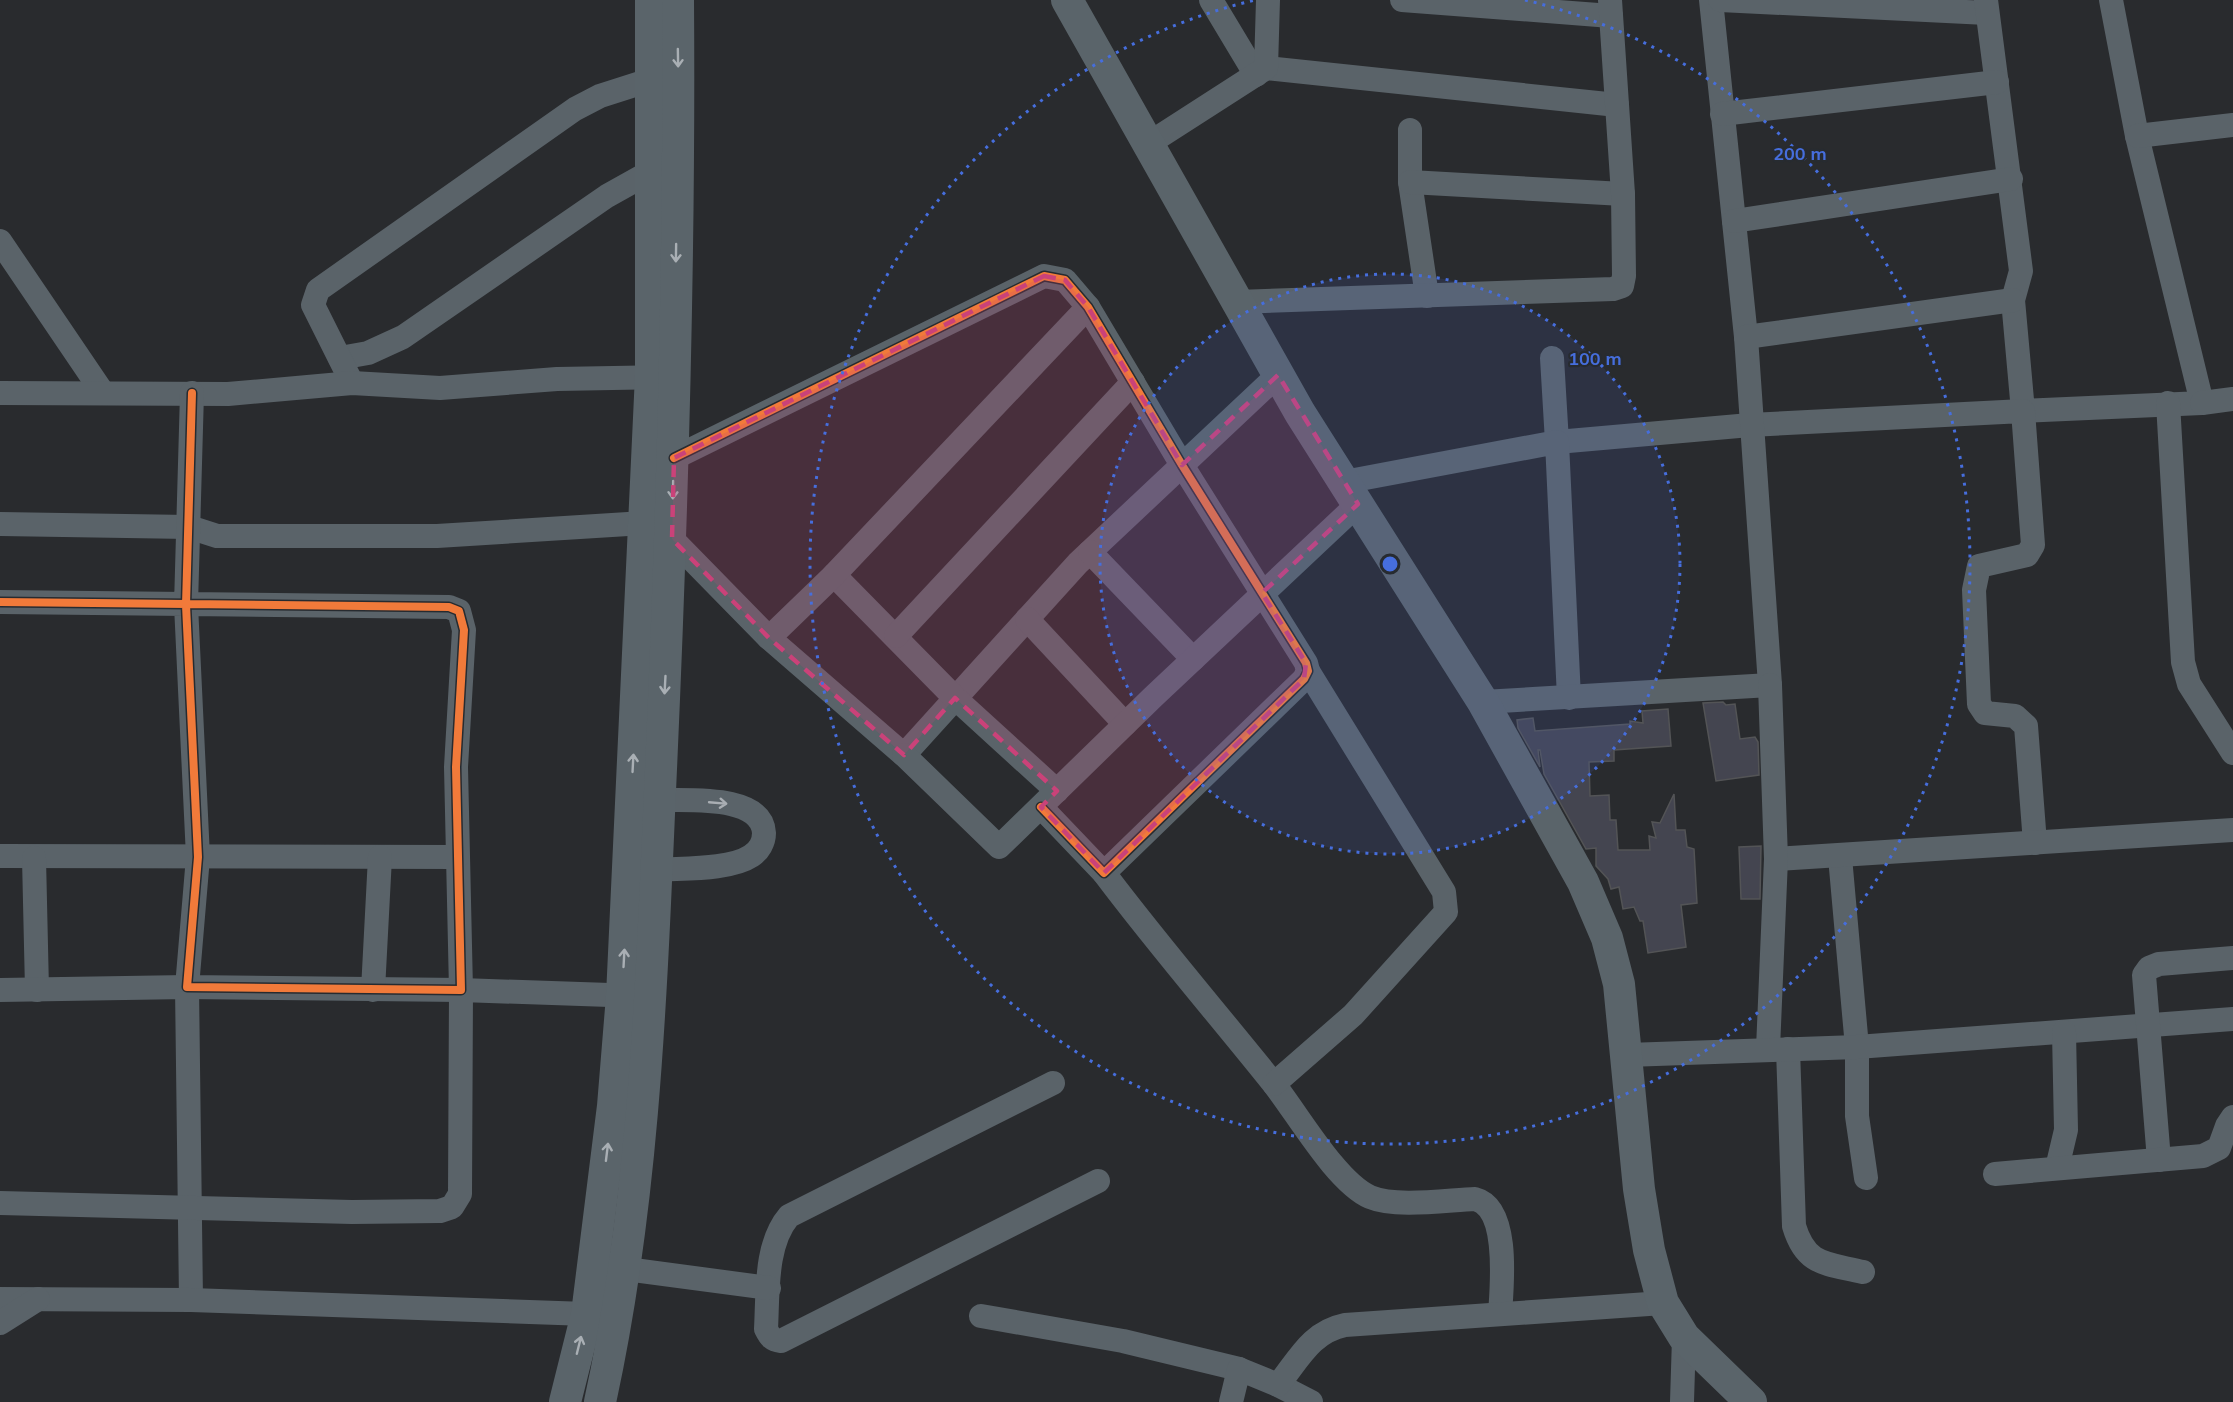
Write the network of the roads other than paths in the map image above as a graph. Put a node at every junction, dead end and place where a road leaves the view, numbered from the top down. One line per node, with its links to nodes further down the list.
1 (651, 0): 13 (main road)
2 (678, 0): 35 (main road, one-way to 35)
3 (1067, 0): 20 (main road)
4 (1211, 0): 12 (street)
5 (1268, 0): 12 (street)
6 (1402, 0): 11 (street)
7 (1711, 0): 16 (street)
8 (1720, 0): 10 (street)
9 (2110, 0): 19 (street)
10 (1987, 7): 14 (street)
11 (1611, 8): 15 (street)
12 (1261, 72): 15 (street); 20 (street)
13 (650, 81): 21 (main road); 32 (street)
14 (1997, 82): 16 (street); 22 (street)
15 (1617, 105): 24 (street)
16 (1722, 114): 25 (street)
17 (2233, 125): 19 (street)
18 (1410, 130): 23 (street)
19 (2137, 136): 42 (street)
20 (1148, 144): 29 (main road)
21 (650, 172): 32 (street); 35 (main road)
22 (2011, 179): 25 (street); 28 (street)
23 (1410, 182): 24 (street); 27 (street)
24 (1623, 194): 27 (street)
25 (1734, 221): 31 (street)
26 (0, 241): 39 (street)
27 (1427, 297): 29 (street)
28 (2013, 300): 31 (street); 44 (street)
29 (1237, 302): 34 (main road)
30 (1088, 307): 36 (street); 47 (street); 55 (street)
31 (1746, 337): 45 (street)
32 (340, 358): 37 (street)
33 (1552, 358): 46 (street)
34 (1278, 375): 48 (street); 49 (main road)
35 (663, 376): 37 (street); 47 (main road); 50 (main road)
36 (1133, 382): 48 (street); 60 (street)
37 (352, 383): 40 (street)
38 (0, 393): 39 (street)
39 (103, 393): 40 (street)
40 (192, 393): 52 (street)
41 (2233, 399): 42 (street)
42 (2202, 402): 43 (street)
43 (2168, 404): 44 (street); 69 (street)
44 (2023, 411): 45 (street); 74 (street)
45 (1750, 424): 46 (street); 64 (street)
46 (1557, 442): 49 (street); 66 (street)
47 (674, 458): 53 (main road, one-way to 53)
48 (1182, 465): 54 (street); 56 (street)
49 (1351, 493): 56 (street); 67 (main road)
50 (644, 523): 52 (street); 90 (main road, one-way to 50)
51 (0, 524): 52 (street)
52 (189, 527): 58 (street)
53 (672, 539): 61 (street); 72 (main road, one-way to 72)
54 (1090, 552): 59 (street); 62 (street)
55 (834, 575): 60 (street); 61 (street)
56 (1262, 593): 62 (street); 63 (street)
57 (0, 602): 58 (street)
58 (186, 605): 76 (street); 78 (street)
59 (1027, 619): 65 (street); 68 (street)
60 (896, 636): 65 (street)
61 (769, 638): 70 (street)
62 (1193, 659): 68 (street)
63 (1308, 671): 83 (street); 98 (street)
64 (1770, 686): 66 (street); 81 (street)
65 (955, 698): 70 (street); 71 (street)
66 (1569, 698): 67 (street)
67 (1483, 702): 96 (main road)
68 (1125, 724): 71 (street)
69 (2233, 753)
70 (904, 755): 71 (street)
71 (1049, 799): 83 (street)
72 (660, 800): 82 (main road); 82 (street, one-way to 82)
73 (2233, 830): 74 (street)
74 (2035, 843): 79 (street)
75 (0, 856): 80 (street)
76 (198, 857): 77 (street); 80 (street); 85 (street)
77 (380, 857): 78 (street); 88 (street)
78 (457, 857): 89 (street)
79 (1840, 857): 81 (street); 94 (street)
80 (34, 858): 87 (street)
81 (1776, 859): 95 (street)
82 (657, 870): 90 (main road)
83 (1104, 873): 98 (street)
84 (2233, 958): 92 (street)
85 (188, 987): 87 (street); 88 (street); 106 (street)
86 (0, 990): 87 (street)
87 (37, 990)
88 (373, 990): 89 (street)
89 (461, 990): 90 (street); 106 (street)
90 (636, 996): 107 (main road); 114 (main road, one-way to 90)
91 (2233, 1019): 92 (street)
92 (2147, 1025): 93 (street); 100 (street)
93 (2064, 1032): 94 (street); 101 (street)
94 (1857, 1047): 95 (street); 103 (street)
95 (1778, 1049): 96 (street); 108 (street)
96 (1627, 1055): 113 (main road)
97 (1053, 1083): 109 (street)
98 (1275, 1084): 115 (street)
99 (2233, 1117): 100 (street)
100 (2159, 1160): 101 (street)
101 (2057, 1168): 102 (street)
102 (1995, 1174)
103 (1866, 1178)
104 (1098, 1181): 109 (street)
105 (0, 1203): 106 (street)
106 (190, 1207): 112 (street)
107 (626, 1269): 109 (street); 122 (main road)
108 (1863, 1272)
109 (769, 1288)
110 (0, 1299): 111 (street)
111 (38, 1299): 112 (street); 117 (street)
112 (191, 1300): 114 (street)
113 (1663, 1302): 115 (street); 118 (main road)
114 (568, 1313): 121 (main road, one-way to 114)
115 (1500, 1314): 120 (street)
116 (981, 1316): 119 (street)
117 (0, 1323)
118 (1684, 1337): 125 (street); 126 (main road)
119 (1239, 1369): 120 (street); 123 (street)
120 (1278, 1385): 124 (street)
121 (565, 1402)
122 (600, 1402)
123 (1231, 1402)
124 (1311, 1402)
125 (1682, 1402)
126 (1751, 1402)

